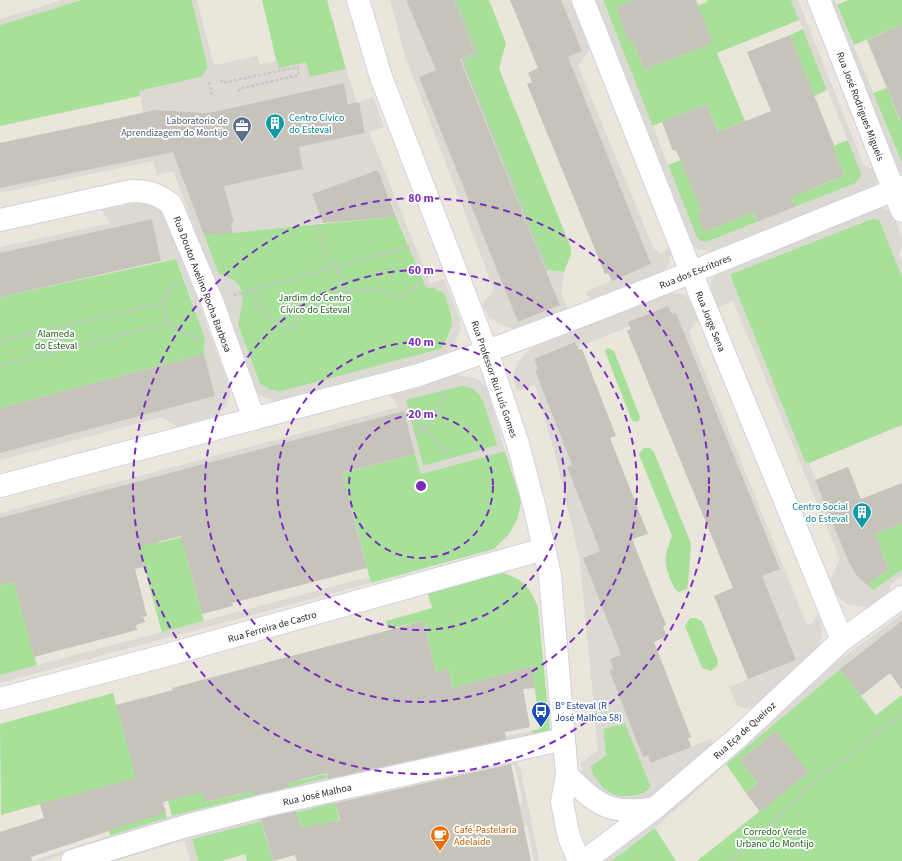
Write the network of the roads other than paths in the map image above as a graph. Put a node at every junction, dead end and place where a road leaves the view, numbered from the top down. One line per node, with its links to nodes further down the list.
1 (358, 0): 8 (street, Rua Professor Rui Luís Gomes)
2 (583, 0): 7 (street, Rua Jorge Sena)
3 (819, 0): 4 (street, Rua José Rodrigues Migueis)
4 (898, 189): 5 (street, Rua José Rodrigues Migueis); 7 (street, Rua dos Escritores)
5 (902, 211)
6 (0, 220): 9 (street, Rua Doutor Avelino Rocha Barbosa)
7 (691, 272): 8 (street, Rua dos Escritores); 13 (street, Rua Jorge Sena)
8 (487, 352): 9 (street, Rua dos Escritores); 11 (street, Rua Professor Rui Luís Gomes)
9 (254, 419): 10 (street, Rua dos Escritores)
10 (0, 486)
11 (544, 549): 14 (street, Rua Ferreira de Castro); 15 (street, Rua Professor Rui Luís Gomes)
12 (902, 597): 13 (street, Rua Eça de Queiroz)
13 (842, 640): 17 (street, Rua Eça de Queiroz)
14 (0, 699)
15 (564, 739): 16 (street, Rua Professor Rui Luís Gomes); 18 (street, Rua José Malhoa)
16 (568, 775): 17 (street); 19 (street, Rua Professor Rui Luís Gomes)
17 (655, 808): 20 (street, Rua Eça de Queiroz)
18 (72, 861)
19 (579, 861)
20 (584, 861)

